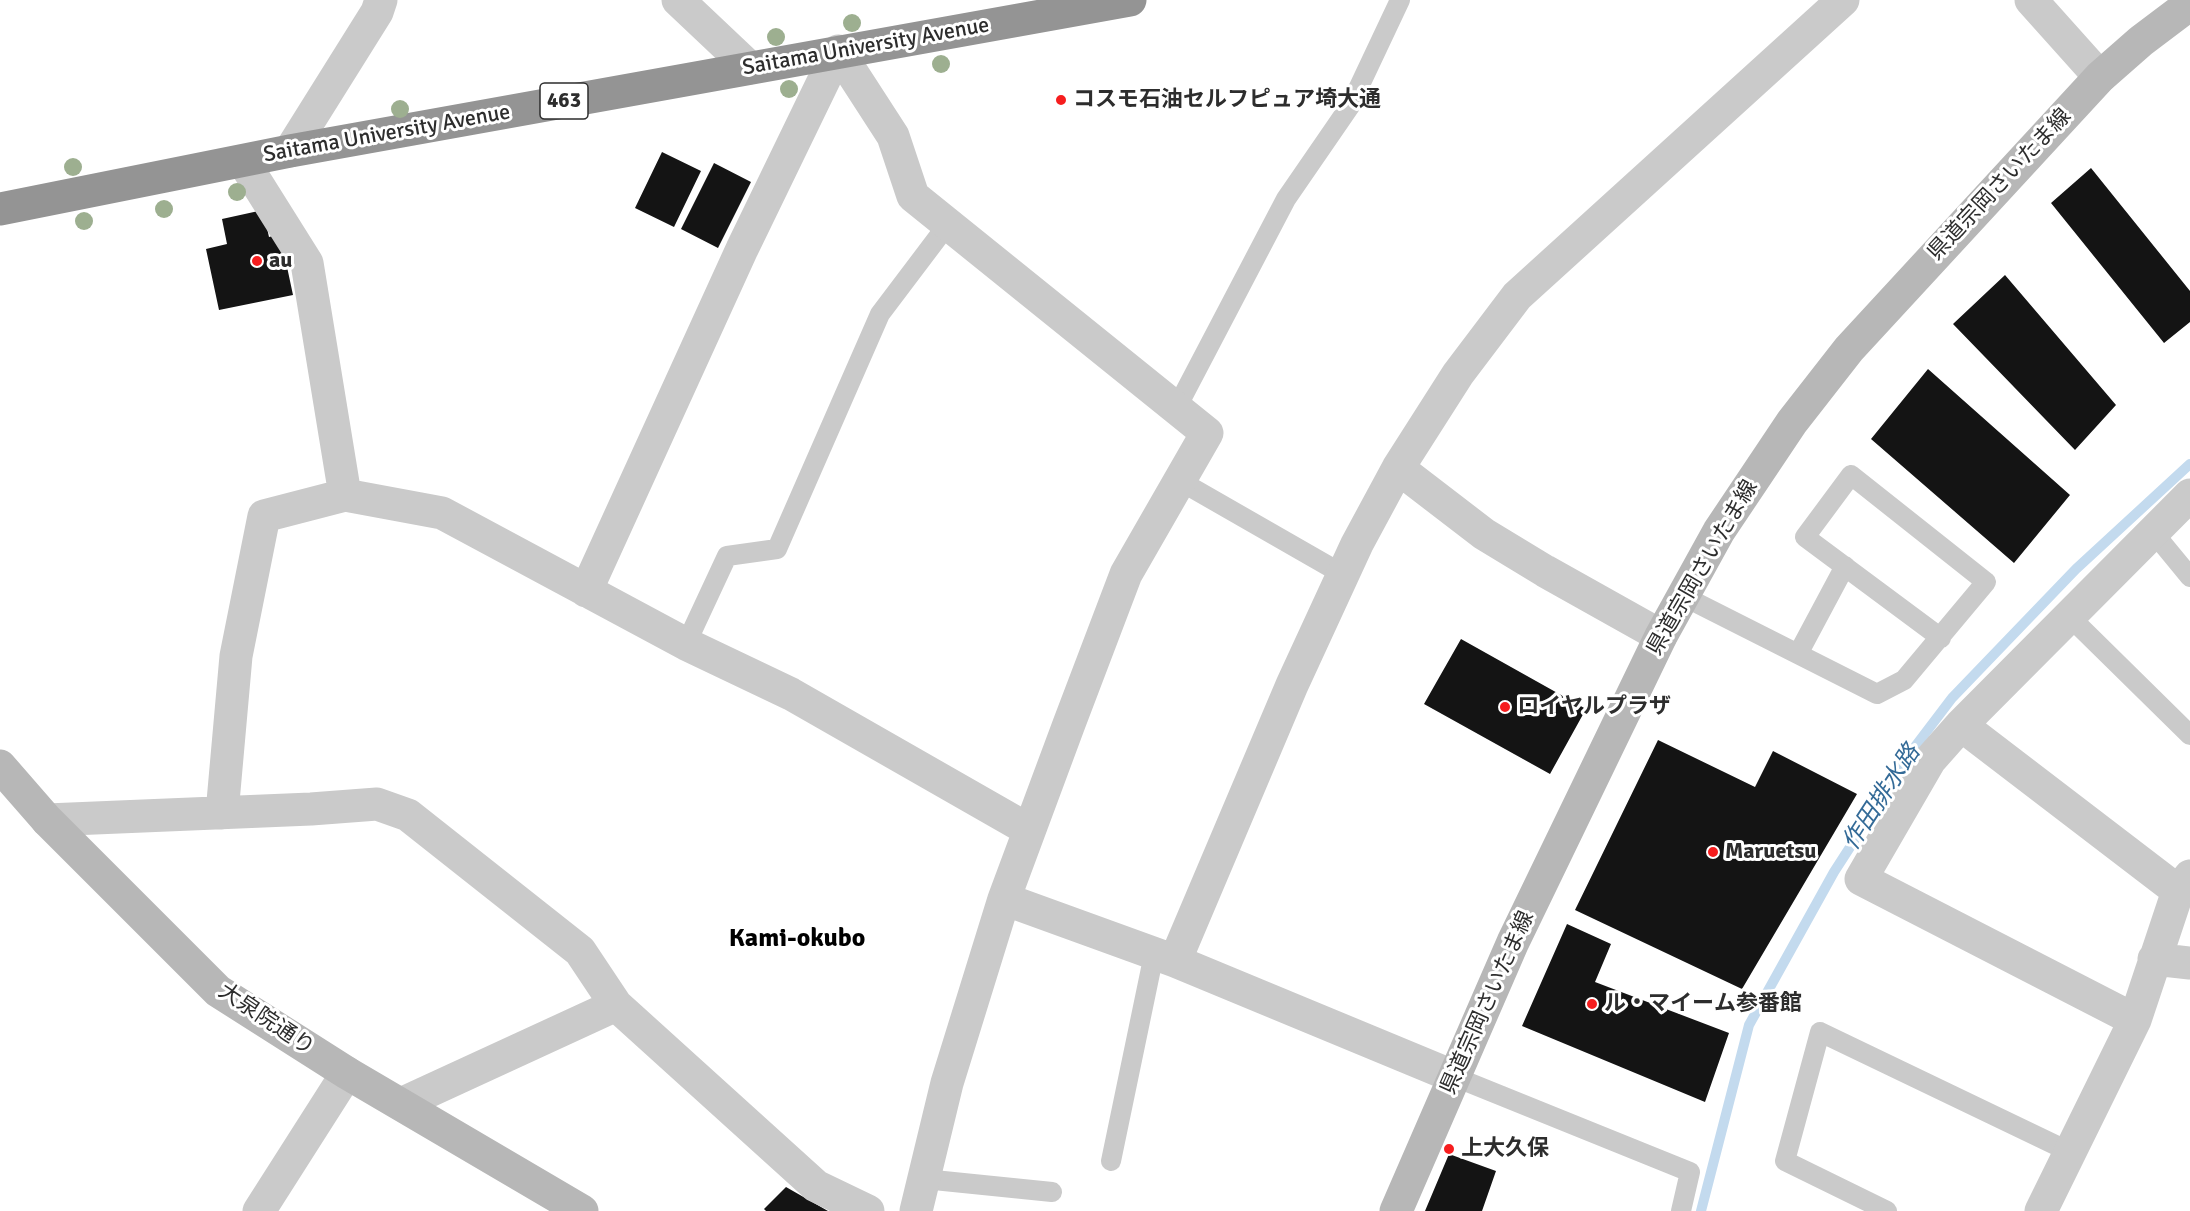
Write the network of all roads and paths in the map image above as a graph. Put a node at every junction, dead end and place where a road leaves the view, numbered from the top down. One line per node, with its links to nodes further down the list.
1 (381, 0): 12 (street)
2 (678, 0): 10 (street)
3 (1130, 0): 8 (highway, Saitama University Avenue / 463)
4 (1400, 0): 16 (lane)
5 (1843, 0): 17 (street)
6 (2031, 0): 11 (street)
7 (2190, 4): 11 (main road, 県道宗岡さいたま線)
8 (1037, 9): 9 (highway, Saitama University Avenue / 463)
9 (838, 51): 10 (highway, Saitama University Avenue / 463); 15 (street); 25 (street)
10 (750, 68): 12 (highway, Saitama University Avenue / 463)
11 (2100, 77): 26 (main road, 県道宗岡さいたま線)
12 (290, 152): 13 (highway, Saitama University Avenue / 463)
13 (243, 161): 14 (highway, Saitama University Avenue / 463); 19 (street)
14 (0, 209)
15 (948, 224): 16 (street); 30 (lane)
16 (1176, 409): 18 (street)
17 (1398, 468): 23 (street); 28 (street)
18 (1180, 481): 23 (lane); 37 (street)
19 (345, 495): 25 (street); 35 (street)
20 (2190, 495): 21 (street)
21 (2153, 532): 24 (lane); 27 (street)
22 (1845, 566): 29 (lane); 29 (lane); 31 (lane)
23 (1344, 574): 40 (street)
24 (2190, 577)
25 (586, 591): 30 (street)
26 (1683, 596): 28 (main road, 県道宗岡さいたま線); 31 (lane)
27 (2069, 616): 32 (street); 33 (lane)
28 (1661, 636): 46 (main road, 県道宗岡さいたま線)
29 (1941, 638): 31 (lane)
30 (686, 644): 37 (street)
31 (1798, 654)
32 (1961, 725): 38 (street); 44 (street)
33 (2190, 735)
34 (0, 766): 36 (main road, 大泉院通り)
35 (222, 813): 36 (street); 43 (street)
36 (47, 820): 45 (main road, 大泉院通り)
37 (1029, 830): 39 (street)
38 (2184, 884): 41 (street)
39 (1004, 899): 40 (street); 50 (street)
40 (1164, 957): 46 (street); 49 (lane)
41 (2154, 959): 42 (street); 44 (street)
42 (2190, 963)
43 (616, 1005): 47 (street); 54 (street)
44 (2135, 1020): 48 (street)
45 (347, 1073): 47 (main road, 大泉院通り); 52 (street)
46 (1455, 1077): 56 (main road, 県道宗岡さいたま線); 57 (lane)
47 (401, 1104): 53 (main road, 大泉院通り)
48 (2070, 1152): 58 (lane); 59 (street)
49 (1111, 1161)
50 (924, 1179): 51 (lane); 55 (street)
51 (1052, 1192)
52 (259, 1211)
53 (582, 1211)
54 (868, 1211)
55 (916, 1211)
56 (1396, 1211)
57 (1681, 1211)
58 (1887, 1211)
59 (2041, 1211)

